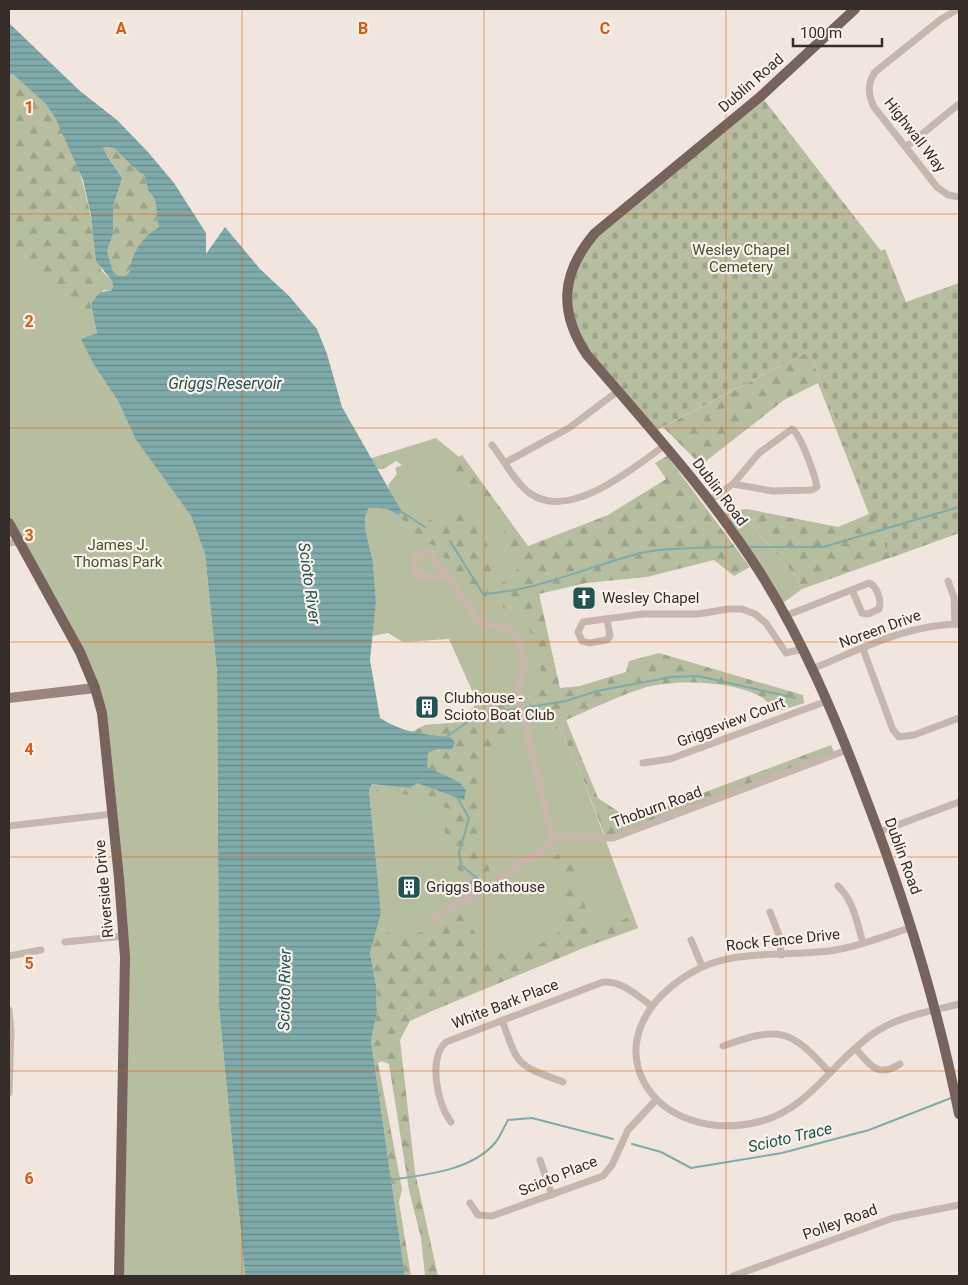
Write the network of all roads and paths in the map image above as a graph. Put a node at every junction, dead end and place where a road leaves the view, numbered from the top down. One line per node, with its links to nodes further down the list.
1 (855, 9): 6 (main road, Dublin Road)
2 (958, 9): 4 (street, Highwall Way)
3 (959, 104): 4 (street)
4 (906, 147): 5 (street, Highwall Way)
5 (959, 197)
6 (618, 391): 8 (main road, Dublin Road); 9 (street)
7 (492, 445): 9 (street)
8 (665, 445): 9 (street); 11 (main road, Dublin Road)
9 (506, 462)
10 (733, 484): 10 (street); 11 (street)
11 (710, 500): 17 (main road, Dublin Road)
12 (9, 523): 13 (main road, Riverside Drive)
13 (14, 542): 23 (main road, Riverside Drive)
14 (446, 575): 14 (street); 33 (street)
15 (948, 581): 19 (street)
16 (852, 590): 16 (street); 17 (street)
17 (785, 616): 20 (main road, Dublin Road)
18 (608, 619): 18 (street); 20 (street)
19 (957, 624): 21 (street, Noreen Drive)
20 (802, 649): 22 (main road, Dublin Road)
21 (863, 649): 22 (street, Noreen Drive); 26 (street)
22 (812, 669): 25 (main road, Dublin Road)
23 (95, 688): 24 (main road); 30 (main road, Riverside Drive)
24 (9, 698)
25 (827, 701): 27 (main road, Dublin Road); 28 (street, Griggsview Court)
26 (959, 718)
27 (847, 750): 32 (main road, Dublin Road); 33 (street, Thoburn Road)
28 (644, 763)
29 (959, 802): 32 (street)
30 (112, 814): 31 (street); 38 (main road, Riverside Drive)
31 (9, 826)
32 (879, 832): 37 (main road, Dublin Road)
33 (553, 841): 36 (street, Thoburn Road)
34 (838, 886): 41 (street)
35 (770, 912): 43 (street)
36 (432, 920)
37 (912, 927): 41 (street, Rock Fence Drive); 49 (main road, Dublin Road)
38 (124, 936): 40 (street); 64 (main road, Riverside Drive)
39 (691, 940): 45 (street)
40 (65, 942)
41 (863, 943): 43 (street, Rock Fence Drive)
42 (41, 950): 44 (street)
43 (781, 955): 45 (street, Rock Fence Drive)
44 (9, 956)
45 (702, 966): 47 (street, Rock Fence Drive)
46 (959, 1004): 49 (street)
47 (652, 1006): 50 (street, White Bark Place); 57 (street, Rock Fence Drive)
48 (9, 1010): 56 (street)
49 (936, 1010): 52 (street); 58 (main road, Dublin Road)
50 (502, 1020): 55 (street); 59 (street, White Bark Place)
51 (723, 1046): 54 (street)
52 (856, 1049): 53 (street); 54 (street)
53 (900, 1064)
54 (830, 1073): 57 (street)
55 (563, 1082)
56 (9, 1093)
57 (656, 1100): 61 (street, Scioto Place)
58 (959, 1114)
59 (451, 1122)
60 (540, 1160): 61 (street)
61 (552, 1194): 62 (street, Scioto Place)
62 (470, 1203)
63 (959, 1205): 65 (street, Polley Road)
64 (119, 1276)
65 (733, 1276)

